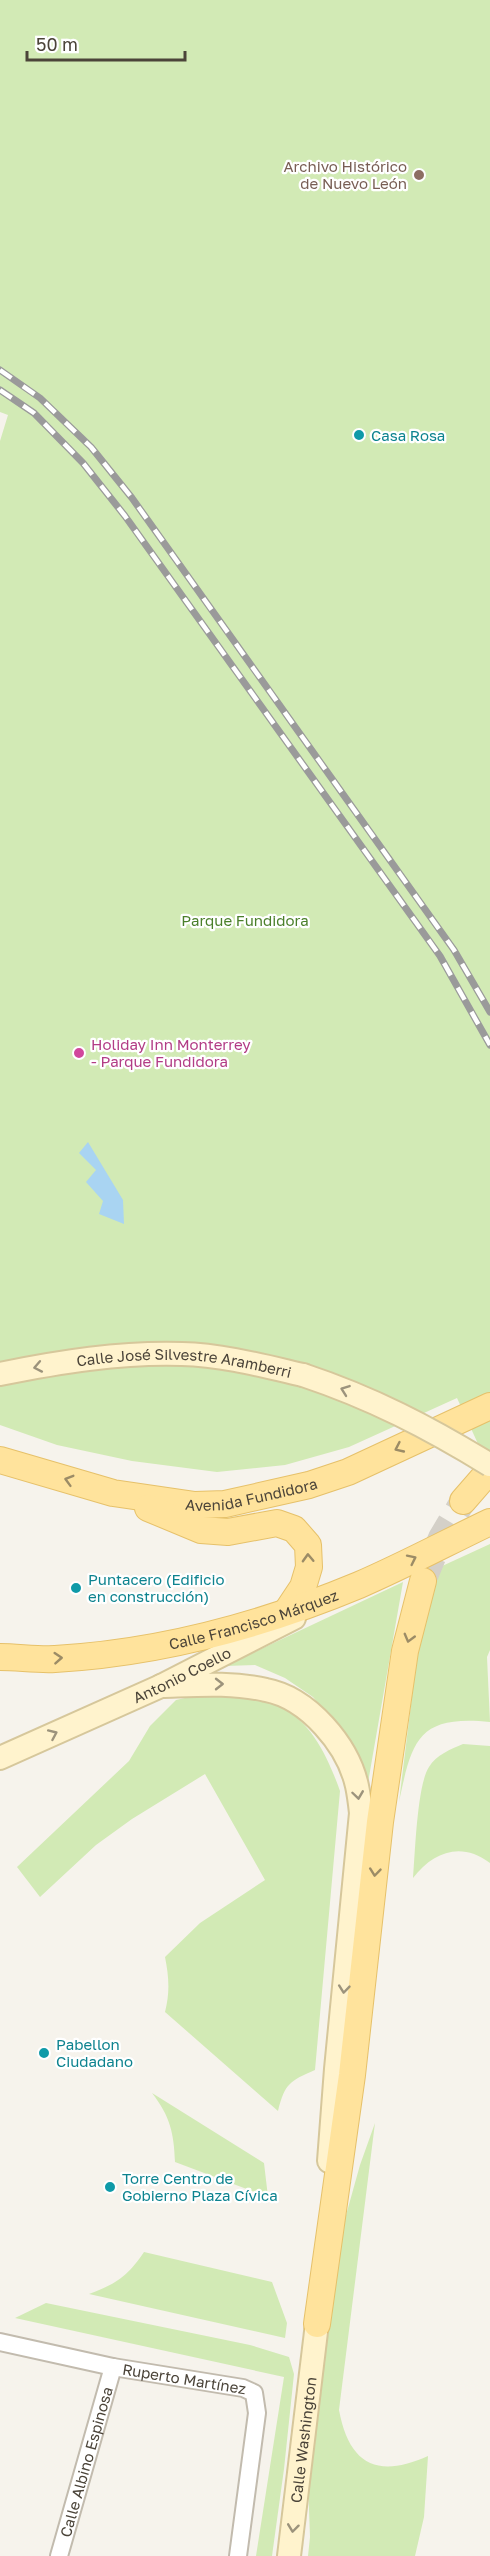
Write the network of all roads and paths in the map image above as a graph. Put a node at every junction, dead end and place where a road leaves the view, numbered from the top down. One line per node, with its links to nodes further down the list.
1 (0, 1374): 4 (street, Calle José Silvestre Aramberri, one-way to 1, bridge)
2 (490, 1406): 6 (main road, Avenida Fundidora, one-way to 6)
3 (0, 1461): 6 (main road, Avenida Fundidora, one-way to 3)
4 (490, 1465)
5 (490, 1470): 7 (main road)
6 (113, 1493): 11 (main road, one-way to 6)
7 (463, 1502)
8 (490, 1522): 10 (main road, Calle Francisco Márquez, one-way to 8)
9 (423, 1581): 15 (main road, one-way to 15)
10 (359, 1585): 11 (main road, Calle Francisco Márquez); 13 (street, Antonio Coello)
11 (287, 1611): 12 (main road, Calle Francisco Márquez, one-way to 11)
12 (0, 1657)
13 (161, 1686): 14 (street, Antonio Coello, one-way to 13); 15 (street, Calle Washington, one-way to 15)
14 (0, 1758)
15 (317, 2324): 20 (street, Calle Washington, one-way to 20)
16 (0, 2342): 17 (street, Ruperto Martínez)
17 (113, 2367): 18 (street, Calle Albino Espinosa); 19 (street, Ruperto Martínez)
18 (59, 2556)
19 (238, 2556)
20 (290, 2556)

